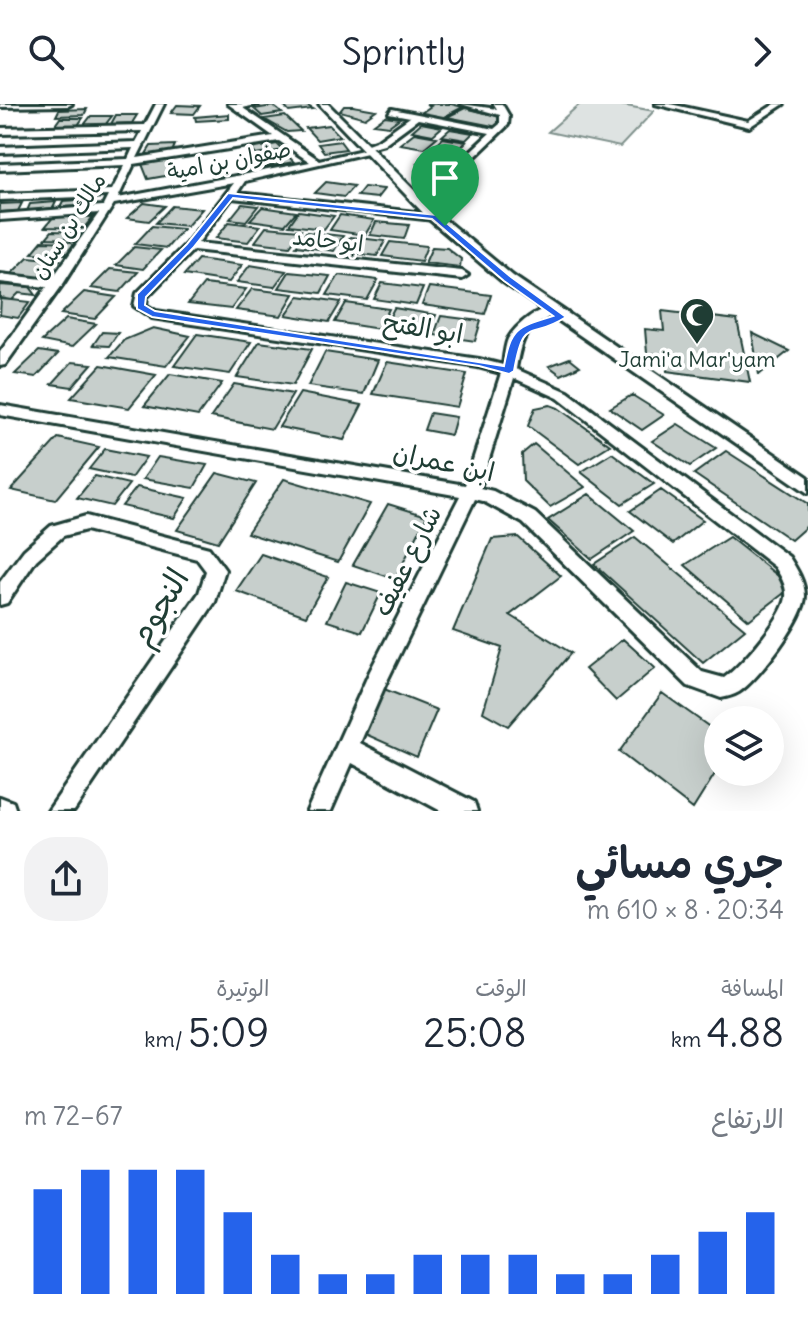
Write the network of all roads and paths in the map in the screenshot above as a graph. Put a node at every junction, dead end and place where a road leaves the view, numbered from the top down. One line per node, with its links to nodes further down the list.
1 (28, 104): 2 (street); 10 (street); 15 (street)
2 (68, 104)
3 (160, 104): 18 (street, مالك بن سنان)
4 (255, 104): 11 (street)
5 (323, 104): 24 (street)
6 (465, 104): 12 (street)
7 (498, 104): 14 (street)
8 (659, 104): 9 (street)
9 (780, 104)
10 (0, 105)
11 (233, 106): 21 (street)
12 (481, 106): 14 (street)
13 (392, 111): 16 (street)
14 (504, 113): 20 (street)
15 (19, 114)
16 (417, 116): 20 (street); 24 (street, صفوان بن امية)
17 (10, 122): 19 (street)
18 (146, 128): 19 (street); 22 (street, مالك بن سنان)
19 (0, 131)
20 (495, 132): 29 (street)
21 (279, 138): 25 (street); 26 (street)
22 (137, 145): 23 (street); 25 (street, مالك بن سنان)
23 (0, 150)
24 (365, 150): 26 (street, صفوان بن امية); 29 (street)
25 (128, 162): 27 (street); 32 (street, مالك بن سنان)
26 (318, 163): 28 (street, صفوان بن امية)
27 (0, 167)
28 (242, 179): 30 (street, ابو الفتح); 32 (street, صفوان بن امية)
29 (413, 194): 34 (street)
30 (231, 195): 34 (street); 35 (street, ابو الفتح)
31 (0, 197): 32 (street)
32 (111, 201): 33 (street, صفوان بن امية); 38 (street, مالك بن سنان)
33 (0, 217)
34 (434, 217): 39 (street)
35 (190, 246): 36 (street, ابو حامد); 41 (street, ابو الفتح)
36 (462, 275)
37 (0, 278): 38 (street)
38 (57, 284): 40 (street, مالك بن سنان)
39 (556, 314): 41 (street, شارع عفيف); 43 (street)
40 (0, 362)
41 (509, 371): 44 (street, شارع عفيف); 45 (street, ابو الفتح)
42 (0, 410): 44 (street, ابن عمران)
43 (808, 486)
44 (471, 491): 45 (street, ابن عمران); 47 (street, شارع عفيف)
45 (794, 581)
46 (0, 597): 48 (street, النجوم)
47 (347, 748): 49 (street, شارع عفيف); 50 (street)
48 (60, 811)
49 (319, 811)
50 (465, 811)

